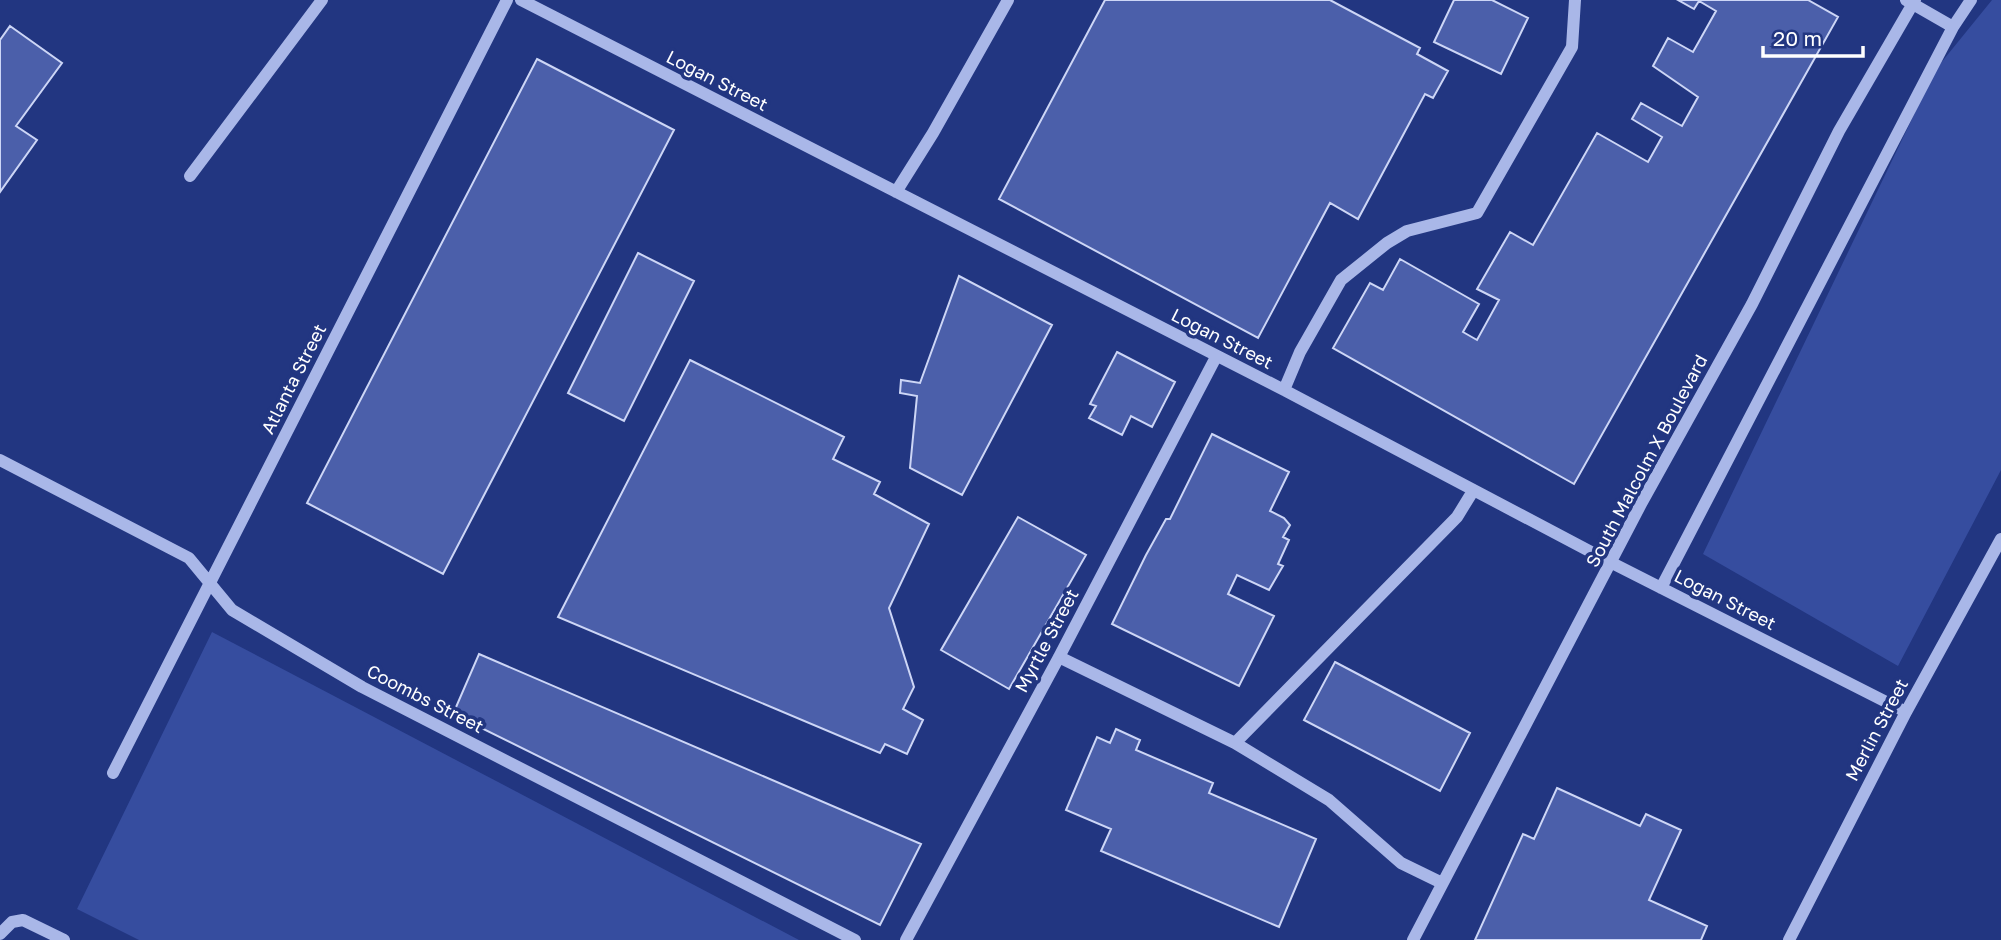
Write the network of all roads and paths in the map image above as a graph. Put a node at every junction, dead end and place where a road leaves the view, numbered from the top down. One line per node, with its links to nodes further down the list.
1 (322, 0): 10 (street)
2 (507, 0): 18 (street, Atlanta Street)
3 (521, 0): 11 (street, Logan Street)
4 (1008, 0): 11 (street)
5 (1576, 0): 13 (street)
6 (1906, 0): 9 (street)
7 (1915, 0): 17 (street, South Malcolm X Boulevard)
8 (1971, 0): 9 (street)
9 (1953, 27): 19 (street)
10 (190, 176)
11 (896, 192): 12 (street, Logan Street)
12 (1216, 357): 13 (street, Logan Street); 20 (street, Myrtle Street)
13 (1284, 390): 15 (street, Logan Street)
14 (0, 460): 18 (street, Coombs Street)
15 (1473, 491): 17 (street, Logan Street); 22 (street)
16 (2001, 539): 21 (street, Merlin Street)
17 (1612, 563): 19 (street, Logan Street); 24 (street, South Malcolm X Boulevard)
18 (211, 585): 23 (street, Atlanta Street); 27 (street, Coombs Street)
19 (1661, 588): 21 (street, Logan Street)
20 (1059, 657): 22 (street); 28 (street, Myrtle Street)
21 (1906, 712): 30 (street, Merlin Street)
22 (1235, 743): 24 (street)
23 (113, 773)
24 (1442, 883): 29 (street, South Malcolm X Boulevard)
25 (0, 934): 26 (street)
26 (64, 940)
27 (855, 940)
28 (906, 940)
29 (1413, 940)
30 (1789, 940)

